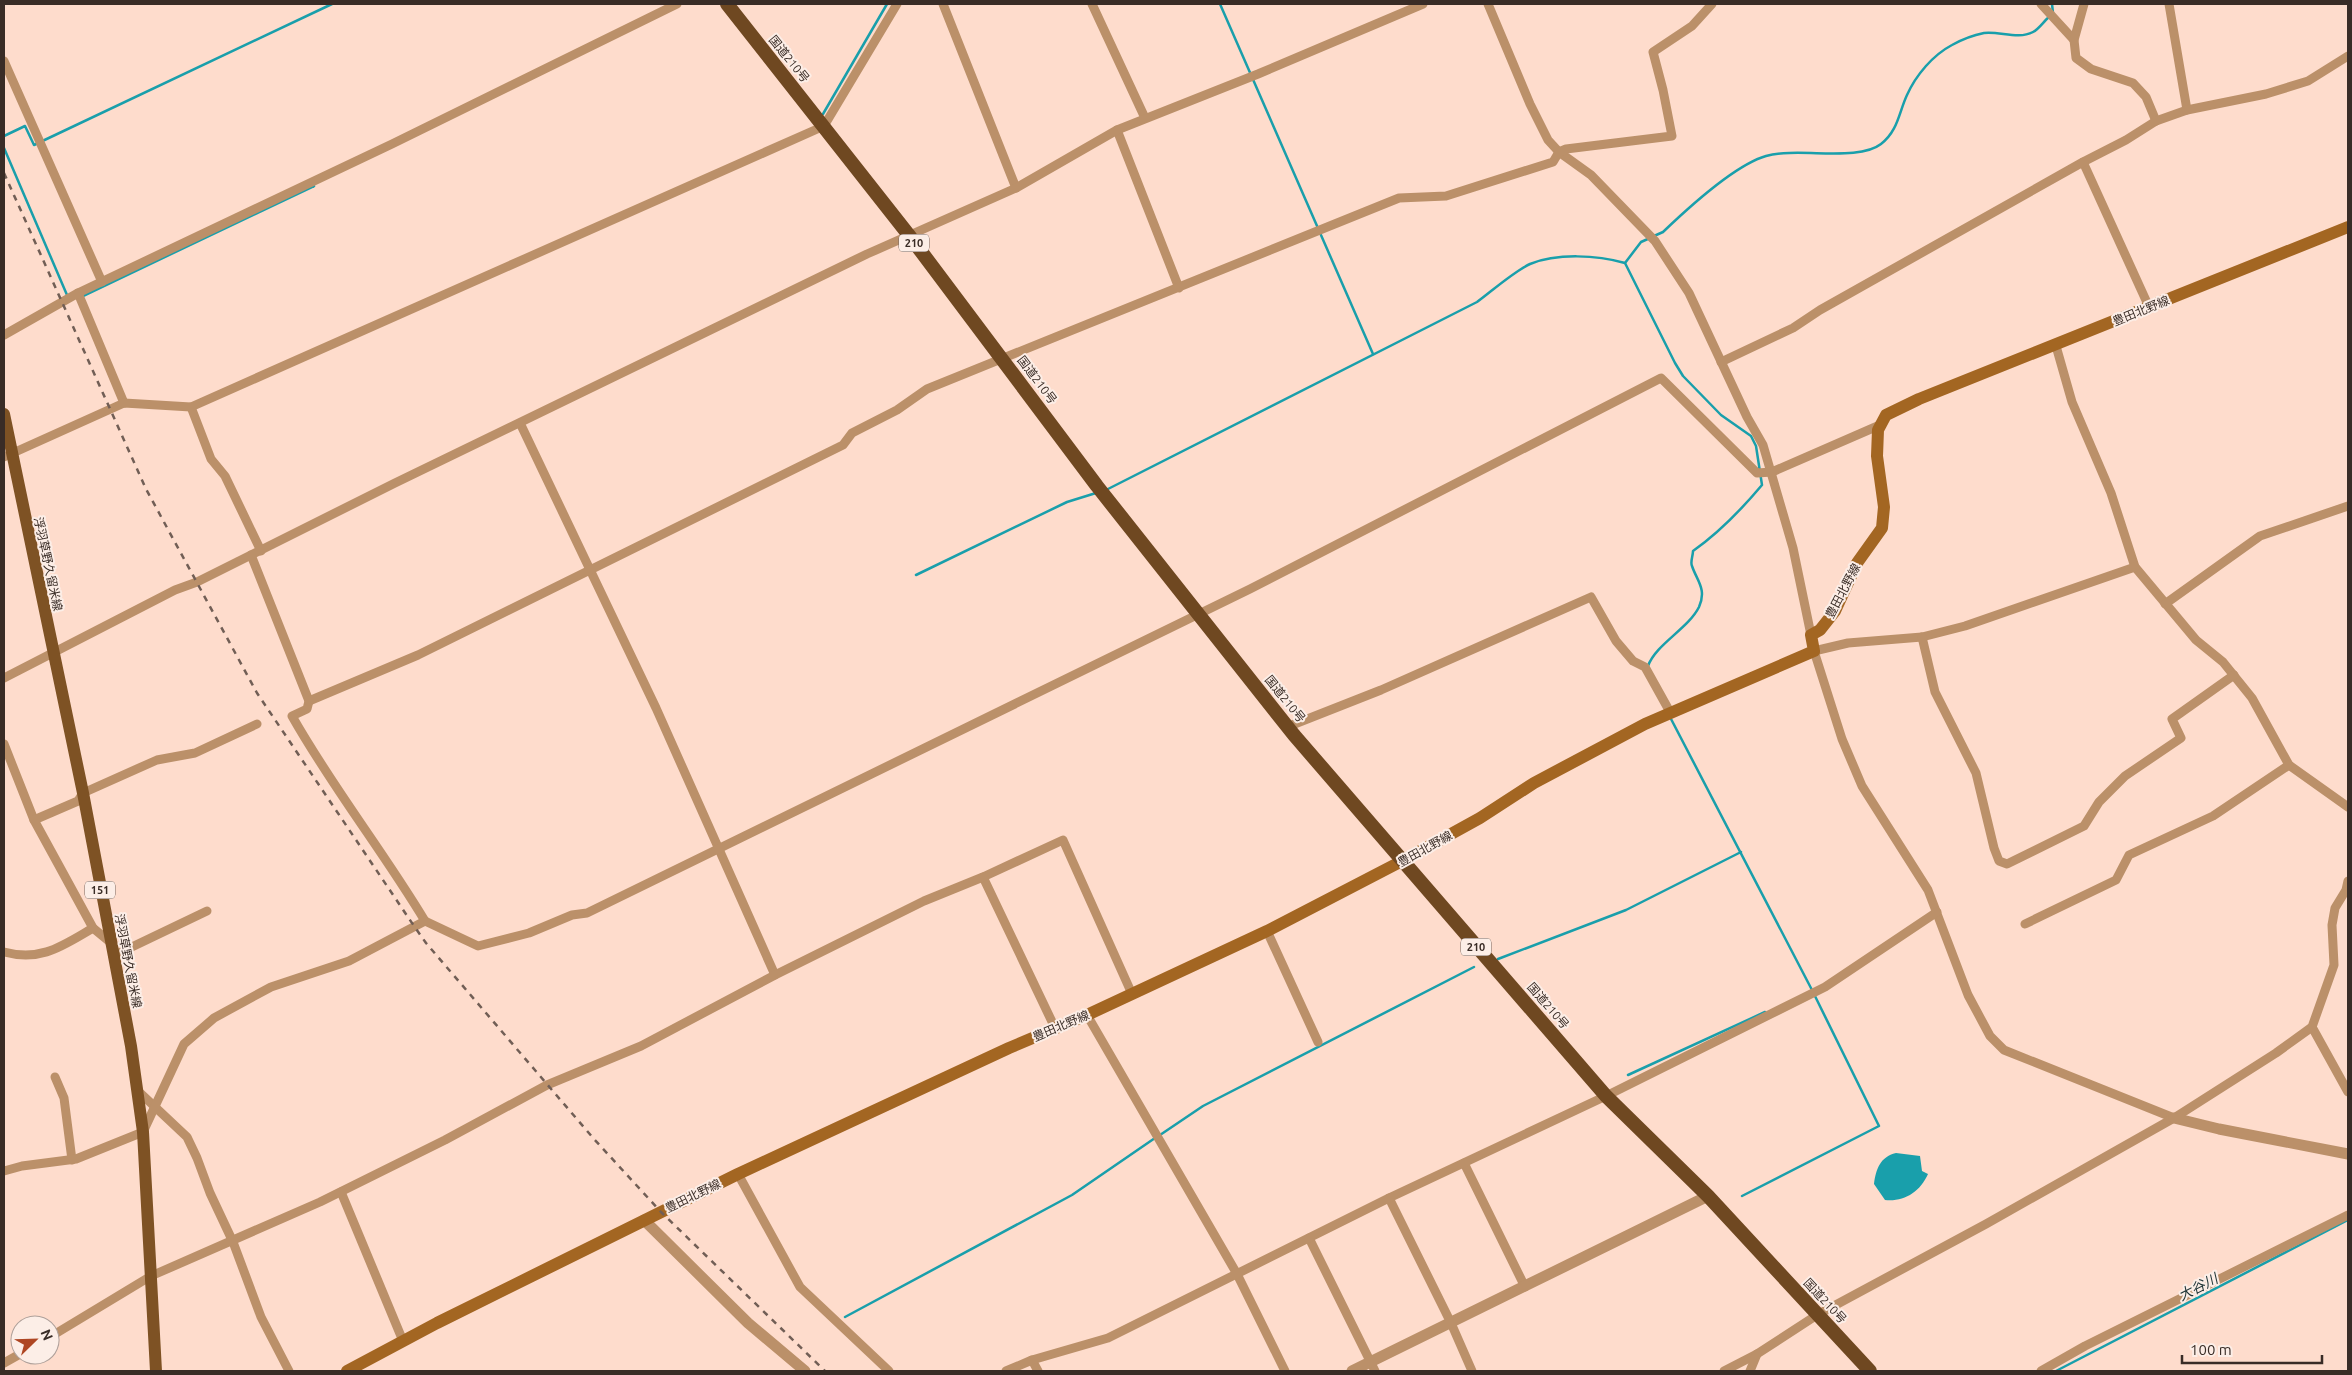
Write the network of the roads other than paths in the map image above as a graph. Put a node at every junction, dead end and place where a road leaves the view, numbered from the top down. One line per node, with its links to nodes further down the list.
1 (677, 4): 25 (street)
2 (727, 4): 18 (highway, 国道210号 / 210)
3 (897, 4): 18 (street)
4 (944, 4): 22 (street)
5 (1092, 4): 16 (street)
6 (1423, 4): 16 (street)
7 (1488, 4): 20 (street)
8 (1712, 4): 20 (street)
9 (2041, 4): 12 (street)
10 (2084, 4): 12 (street)
11 (2169, 4): 15 (street)
12 (2074, 40): 17 (street)
13 (2348, 56): 15 (street)
14 (4, 61): 25 (street)
15 (2187, 110): 17 (street)
16 (1145, 118): 19 (street)
17 (2156, 121): 21 (street)
18 (824, 126): 24 (highway, 国道210号 / 210); 34 (street)
19 (1117, 130): 22 (street); 26 (street)
20 (1559, 152): 26 (street); 32 (street)
21 (2083, 162): 28 (street); 32 (street)
22 (1016, 188): 24 (street)
23 (2348, 227): 28 (main road, 豊田北野線)
24 (908, 234): 31 (highway, 国道210号 / 210); 36 (street)
25 (102, 282): 27 (street)
26 (1179, 288): 31 (street)
27 (78, 293): 29 (street); 33 (street)
28 (2149, 307): 30 (main road, 豊田北野線)
29 (4, 335)
30 (2056, 346): 37 (main road, 豊田北野線); 43 (street)
31 (1003, 359): 44 (street); 46 (highway, 国道210号 / 210)
32 (1721, 362): 39 (street)
33 (124, 403): 34 (street); 38 (street)
34 (191, 407): 41 (street)
35 (4, 414): 38 (main road, 浮羽草野久留米線 / 151)
36 (520, 423): 41 (street); 44 (street)
37 (1881, 425): 39 (street); 47 (main road, 豊田北野線)
38 (8, 454): 50 (main road, 浮羽草野久留米線 / 151)
39 (1772, 472): 46 (street); 47 (street)
40 (2348, 506): 45 (street)
41 (261, 550): 42 (street)
42 (251, 556): 50 (street); 53 (street)
43 (2135, 567): 45 (street); 48 (street)
44 (591, 570): 53 (street); 62 (street)
45 (2165, 604): 51 (street)
46 (1198, 615): 56 (highway, 国道210号 / 210); 62 (street)
47 (1811, 635): 49 (main road)
48 (1922, 637): 49 (street); 51 (street)
49 (1814, 651): 54 (main road, 豊田北野線); 67 (street)
50 (53, 652): 52 (street); 59 (main road, 浮羽草野久留米線 / 151)
51 (2234, 675): 58 (street)
52 (4, 678)
53 (309, 701): 68 (street)
54 (1670, 712): 56 (street); 63 (main road, 豊田北野線)
55 (258, 724): 59 (street)
56 (1288, 727): 63 (highway, 国道210号 / 210)
57 (4, 744): 61 (street)
58 (2289, 765): 60 (street); 69 (street)
59 (83, 793): 61 (street); 72 (main road, 浮羽草野久留米線 / 151)
60 (2348, 807)
61 (34, 820): 70 (street)
62 (717, 849): 68 (street); 75 (street)
63 (1402, 861): 71 (main road, 豊田北野線); 84 (highway, 国道210号 / 210)
64 (983, 877): 75 (street); 76 (street); 79 (street)
65 (2347, 888): 78 (street)
66 (207, 912): 74 (street)
67 (1937, 912): 84 (street); 86 (street)
68 (425, 921): 85 (street)
69 (2025, 924)
70 (93, 928): 72 (street); 73 (street)
71 (1267, 931): 76 (main road, 豊田北野線); 80 (street)
72 (110, 942): 74 (main road, 浮羽草野久留米線 / 151)
73 (4, 952)
74 (113, 956): 82 (main road, 浮羽草野久留米線 / 151)
75 (774, 976): 93 (street)
76 (1132, 994): 77 (main road, 豊田北野線)
77 (1087, 1015): 79 (main road, 豊田北野線); 100 (street)
78 (2312, 1027): 83 (street); 86 (street)
79 (1055, 1028): 92 (main road, 豊田北野線)
80 (1318, 1042)
81 (55, 1076): 89 (street)
82 (137, 1090): 85 (street); 87 (main road, 浮羽草野久留米線 / 151)
83 (2348, 1092)
84 (1606, 1096): 90 (street); 94 (highway, 国道210号 / 210)
85 (155, 1107): 87 (street); 99 (street)
86 (2174, 1118): 88 (street); 103 (street)
87 (143, 1132): 89 (street); 101 (main road, 浮羽草野久留米線 / 151)
88 (2348, 1154)
89 (72, 1160): 91 (street)
90 (1464, 1163): 95 (street); 102 (street)
91 (4, 1171)
92 (738, 1174): 97 (main road, 豊田北野線); 114 (street)
93 (341, 1192): 99 (street); 106 (street)
94 (1708, 1196): 102 (street); 103 (highway, 国道210号 / 210)
95 (1389, 1198): 98 (street); 104 (street)
96 (2348, 1215): 123 (street)
97 (644, 1220): 106 (main road, 豊田北野線); 113 (street)
98 (1309, 1238): 100 (street); 109 (street)
99 (233, 1242): 101 (street); 111 (street)
100 (1237, 1274): 108 (street); 117 (street)
101 (151, 1276): 105 (street); 110 (main road, 浮羽草野久留米線 / 151)
102 (1524, 1287): 104 (street)
103 (1817, 1315): 107 (street); 122 (highway, 国道210号 / 210)
104 (1451, 1323): 109 (street); 119 (street)
105 (60, 1331)
106 (403, 1341): 112 (main road, 豊田北野線)
107 (1757, 1354): 120 (street); 121 (street)
108 (1032, 1360): 115 (street); 116 (street)
109 (1373, 1367): 118 (street)
110 (156, 1371)
111 (289, 1371)
112 (347, 1371)
113 (805, 1371)
114 (889, 1371)
115 (1006, 1371)
116 (1038, 1371)
117 (1285, 1371)
118 (1352, 1371)
119 (1472, 1371)
120 (1724, 1371)
121 (1750, 1371)
122 (1870, 1371)
123 (2041, 1371)

